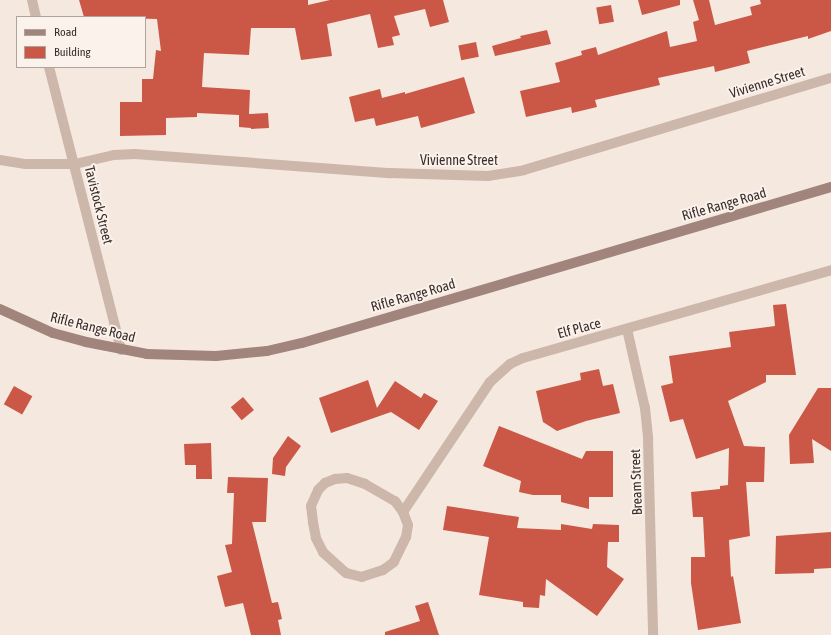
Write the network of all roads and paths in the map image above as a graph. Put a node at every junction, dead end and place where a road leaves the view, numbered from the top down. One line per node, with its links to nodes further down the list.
1 (32, 0): 2 (street)
2 (36, 16)
3 (49, 68): 6 (street, Tavistock Street)
4 (831, 78): 6 (street, Vivienne Street)
5 (0, 160): 6 (street)
6 (75, 164): 11 (street, Tavistock Street)
7 (831, 187): 11 (main road, Rifle Range Road)
8 (831, 270): 10 (street, Elf Place)
9 (0, 309): 11 (main road, Rifle Range Road)
10 (627, 329): 12 (street, Elf Place); 13 (street, Bream Street)
11 (121, 350)
12 (403, 512): 12 (street)
13 (653, 635)

